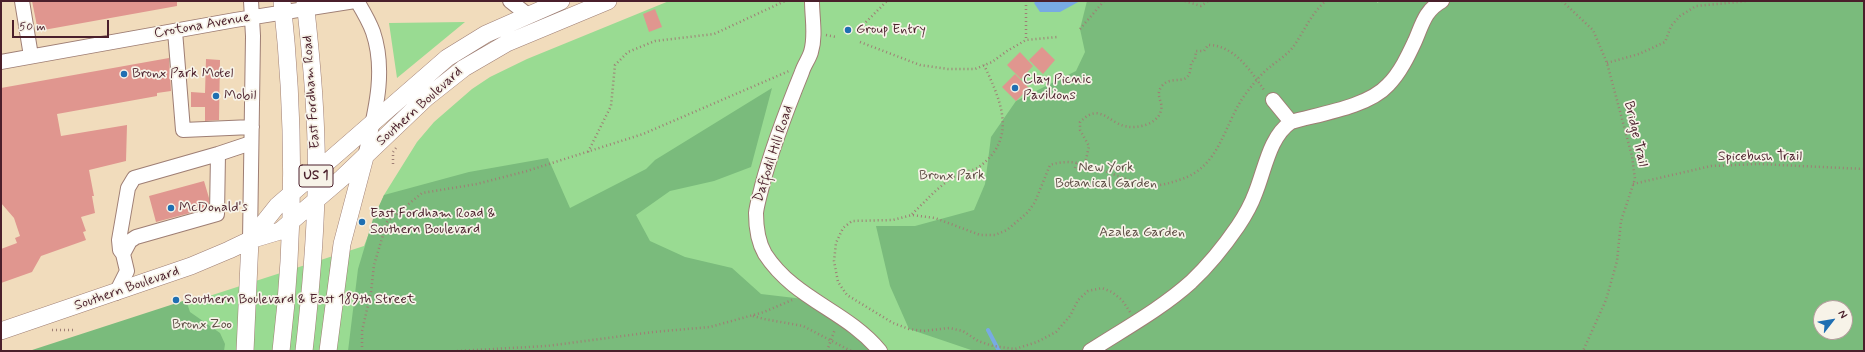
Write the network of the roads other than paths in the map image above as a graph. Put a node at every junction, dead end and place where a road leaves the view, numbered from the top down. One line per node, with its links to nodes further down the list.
1 (22, 1): 14 (street)
2 (251, 1): 12 (street)
3 (282, 1): 30 (main road, East Fordham Road / US 1)
4 (305, 1): 31 (main road, East Fordham Road / US 1)
5 (356, 1): 12 (street, Crotona Avenue); 17 (street)
6 (510, 1): 11 (street)
7 (561, 1): 11 (main road, Southern Boulevard)
8 (608, 1): 22 (main road, Southern Boulevard)
9 (812, 1): 33 (street, Daffodil Hill Road)
10 (1442, 1): 18 (street)
11 (528, 15): 17 (main road, Southern Boulevard)
12 (252, 17): 13 (street, Crotona Avenue); 19 (street)
13 (175, 31): 14 (street, Crotona Avenue); 19 (street)
14 (31, 56): 15 (street, Crotona Avenue)
15 (1, 62)
16 (1269, 95): 18 (street)
17 (373, 122): 22 (street); 25 (main road, Southern Boulevard)
18 (1291, 122): 34 (street)
19 (252, 127): 20 (street)
20 (251, 143): 21 (street); 25 (street)
21 (218, 154): 23 (street); 24 (street)
22 (365, 157): 25 (main road, Southern Boulevard); 32 (main road)
23 (123, 221): 24 (street); 26 (street)
24 (136, 236): 26 (street)
25 (250, 240): 27 (main road, Southern Boulevard); 29 (main road)
26 (123, 254): 27 (street)
27 (116, 293): 28 (main road, Southern Boulevard)
28 (1, 332)
29 (245, 351)
30 (281, 351)
31 (304, 351)
32 (328, 351)
33 (880, 351)
34 (1090, 351)

